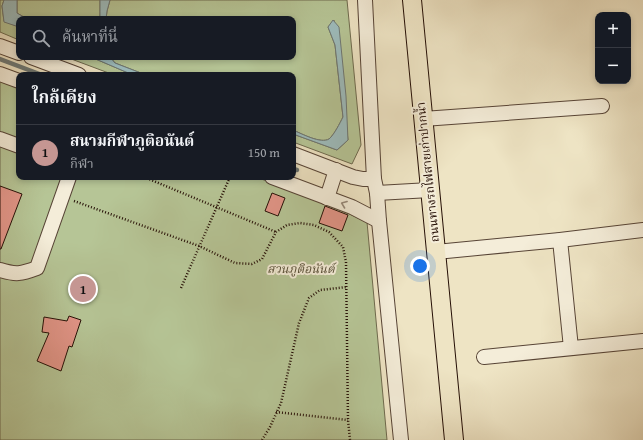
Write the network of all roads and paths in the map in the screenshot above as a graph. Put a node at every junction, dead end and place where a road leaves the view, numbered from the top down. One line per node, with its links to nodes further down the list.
1 (365, 0): 19 (street)
2 (412, 0): 10 (main road, ถนนทางรถไฟสายเก่าปากน้ำ)
3 (0, 46): 4 (street)
4 (16, 52)
5 (39, 60): 6 (street)
6 (71, 72)
7 (0, 74): 8 (street)
8 (16, 80)
9 (602, 106): 10 (street)
10 (423, 119): 20 (main road, ถนนทางรถไฟสายเก่าปากน้ำ)
11 (0, 139): 12 (street)
12 (16, 145)
13 (296, 155): 14 (street)
14 (336, 170): 19 (street); 22 (street)
15 (68, 180): 21 (street)
16 (151, 180): 23 (path)
17 (229, 180): 23 (path)
18 (280, 180): 22 (street)
19 (376, 186): 20 (street); 24 (street)
20 (430, 190): 29 (main road, ถนนทางรถไฟสายเก่าปากน้ำ)
21 (62, 196): 28 (path); 30 (street)
22 (327, 198): 24 (street, one-way to 22)
23 (217, 207): 26 (path); 28 (path)
24 (379, 221): 40 (street)
25 (643, 230): 27 (street)
26 (276, 232): 28 (path); 32 (path)
27 (560, 240): 29 (street); 34 (street)
28 (200, 246): 31 (path)
29 (436, 252): 41 (main road, ถนนทางรถไฟสายเก่าปากน้ำ)
30 (0, 270)
31 (181, 288)
32 (347, 288): 36 (path); 37 (path)
33 (643, 341): 34 (street)
34 (571, 348): 35 (street)
35 (484, 357)
36 (276, 412): 37 (path); 38 (path)
37 (348, 420): 39 (path)
38 (262, 440)
39 (350, 440)
40 (401, 440)
41 (454, 440)

